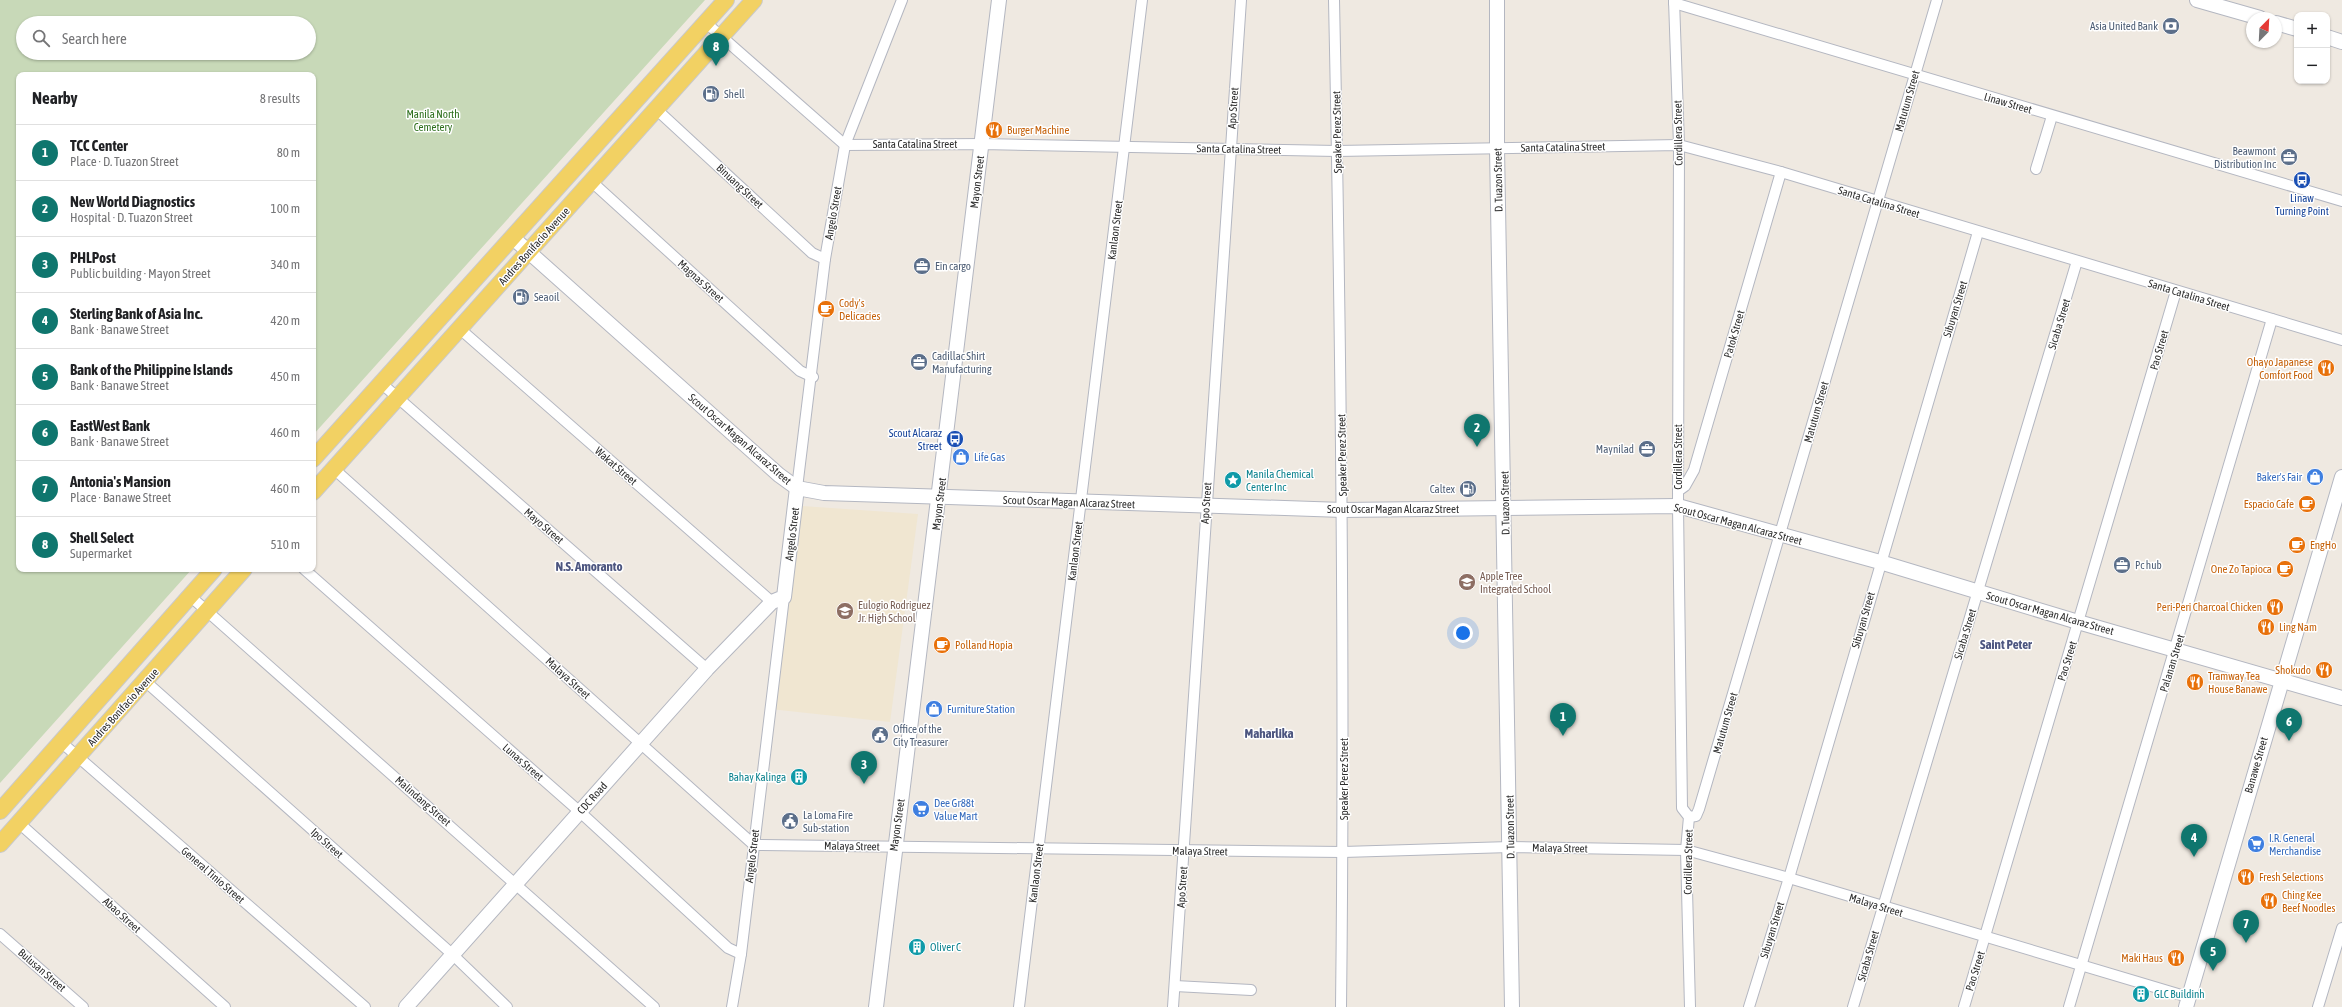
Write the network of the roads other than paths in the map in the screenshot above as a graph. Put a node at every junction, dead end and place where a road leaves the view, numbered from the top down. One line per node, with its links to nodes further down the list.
1 (726, 0): 13 (main road, Andres Bonifacio Avenue)
2 (754, 0): 16 (main road, Andres Bonifacio Avenue)
3 (902, 0): 23 (street, Angelo Street)
4 (999, 0): 22 (street, Mayon Street)
5 (1142, 0): 25 (street, Kanlaon Street)
6 (1241, 0): 27 (street, Apo Street)
7 (1334, 0): 28 (street, Speaker Perez Street)
8 (1497, 0): 26 (street, D. Tuazon Street)
9 (1937, 0): 19 (street, Matutum Street)
10 (2196, 0): 12 (street)
11 (1674, 1): 19 (street, Linaw Street); 24 (street, Cordillera Street)
12 (2246, 14)
13 (706, 22): 16 (street); 35 (main road, Andres Bonifacio Avenue)
14 (2282, 25): 15 (street)
15 (2294, 28)
16 (721, 36): 20 (main road, Andres Bonifacio Avenue); 23 (street)
17 (2330, 38): 18 (street)
18 (2342, 42)
19 (1915, 76): 21 (street, Linaw Street); 33 (street, Matutum Street)
20 (656, 109): 31 (main road, Andres Bonifacio Avenue); 37 (street, Binuang Street)
21 (2052, 116): 29 (street); 32 (street, Linaw Street)
22 (982, 144): 23 (street, Santa Catalina Street); 25 (street, Santa Catalina Street); 52 (street, Mayon Street)
23 (845, 145): 37 (street, Angelo Street)
24 (1679, 145): 26 (street, Santa Catalina Street); 30 (street, Santa Catalina Street); 51 (street, Cordillera Street)
25 (1125, 148): 27 (street, Santa Catalina Street); 53 (street, Kanlaon Street)
26 (1497, 148): 28 (street, Santa Catalina Street); 56 (street, D. Tuazon Street)
27 (1230, 150): 28 (street, Santa Catalina Street); 54 (street, Apo Street)
28 (1337, 150): 57 (street, Speaker Perez Street)
29 (2036, 169)
30 (1781, 172): 33 (street, Santa Catalina Street); 51 (street, Patok Street)
31 (592, 182): 36 (main road, Andres Bonifacio Avenue); 43 (street, Magnas Street)
32 (2342, 201)
33 (1878, 202): 34 (street, Santa Catalina Street); 58 (street, Matutum Street)
34 (1978, 232): 38 (street, Santa Catalina Street); 59 (street, Sibuyan Street)
35 (512, 237): 36 (street, Scout Oscar Magan Alcaraz Street); 44 (main road, Andres Bonifacio Avenue)
36 (528, 252): 41 (main road, Andres Bonifacio Avenue); 49 (street, Scout Oscar Magan Alcaraz Street)
37 (825, 259): 43 (street, Angelo Street)
38 (2077, 261): 39 (street, Santa Catalina Street); 63 (street, Sicaba Street)
39 (2176, 291): 40 (street, Santa Catalina Street); 67 (street, Pao Street)
40 (2272, 319): 42 (street, Santa Catalina Street); 68 (street, Palanan Street)
41 (460, 329): 45 (main road, Andres Bonifacio Avenue); 65 (street, Wakat Street)
42 (2342, 340)
43 (812, 377): 49 (street, Angelo Street)
44 (381, 383): 45 (street, Mayo Street); 46 (main road, Andres Bonifacio Avenue)
45 (399, 398): 47 (main road, Andres Bonifacio Avenue); 69 (street, Mayo Street)
46 (316, 456)
47 (334, 469): 50 (main road, Andres Bonifacio Avenue); 74 (street, Malaya Street)
48 (2342, 477): 71 (street, Banawe Street)
49 (797, 488): 52 (street, Scout Oscar Magan Alcaraz Street); 65 (street, Angelo Street)
50 (316, 489)
51 (1678, 491): 55 (street, Cordillera Street)
52 (940, 498): 53 (street, Scout Oscar Magan Alcaraz Street); 82 (street, Mayon Street)
53 (1081, 502): 54 (street, Scout Oscar Magan Alcaraz Street); 84 (street, Kanlaon Street)
54 (1206, 506): 57 (street, Scout Oscar Magan Alcaraz Street); 85 (street, Apo Street)
55 (1678, 506): 56 (street, Scout Oscar Magan Alcaraz Street); 58 (street, Scout Oscar Magan Alcaraz Street); 78 (street, Cordillera Street)
56 (1505, 508): 57 (street, Scout Oscar Magan Alcaraz Street); 83 (street, D. Tuazon Street)
57 (1343, 510): 87 (street, Speaker Perez Street)
58 (1780, 534): 59 (street, Scout Oscar Magan Alcaraz Street); 78 (street, Matutum Street)
59 (1880, 562): 63 (street, Scout Oscar Magan Alcaraz Street); 88 (street, Sibuyan Street)
60 (211, 572): 64 (main road, Andres Bonifacio Avenue)
61 (241, 572): 66 (main road, Andres Bonifacio Avenue)
62 (307, 572): 77 (street, Lunas Street)
63 (1977, 592): 67 (street, Scout Oscar Magan Alcaraz Street); 90 (street, Sicaba Street)
64 (190, 596): 66 (street, Malindang Street); 73 (main road, Andres Bonifacio Avenue)
65 (778, 600): 69 (street, CDC Road); 81 (street, Angelo Street)
66 (207, 612): 70 (main road, Andres Bonifacio Avenue); 89 (street, Malindang Street)
67 (2078, 622): 68 (street, Scout Oscar Magan Alcaraz Street); 93 (street, Pao Street)
68 (2176, 649): 71 (street, Scout Oscar Magan Alcaraz Street); 96 (street, Palanan Street)
69 (707, 669): 74 (street, CDC Road)
70 (145, 681): 75 (main road, Andres Bonifacio Avenue); 94 (street, Ipo Street)
71 (2281, 681): 72 (street, Scout Oscar Magan Alcaraz Street); 99 (street, Banawe Street)
72 (2342, 698)
73 (61, 742): 75 (street, General Tinio Street); 76 (main road, Andres Bonifacio Avenue)
74 (641, 743): 77 (street, CDC Road); 81 (street, Malaya Street)
75 (78, 757): 79 (main road, Andres Bonifacio Avenue); 102 (street, General Tinio Street)
76 (0, 811)
77 (580, 812): 89 (street, CDC Road); 95 (street, Lunas Street)
78 (1689, 817): 86 (street, Cordillera Street)
79 (19, 822): 80 (main road, Andres Bonifacio Avenue); 101 (street, Abao Street)
80 (0, 844)
81 (754, 845): 82 (street, Malaya Street); 95 (street, Angelo Street)
82 (894, 847): 84 (street, Malaya Street); 107 (street, Mayon Street)
83 (1510, 847): 86 (street, Malaya Street); 87 (street, Malaya Street); 111 (street, D. Tuazon Street)
84 (1039, 848): 85 (street, Malaya Street); 108 (street, Kanlaon Street)
85 (1184, 850): 87 (street, Malaya Street); 97 (street, Apo Street)
86 (1686, 850): 88 (street, Malaya Street); 112 (street, Cordillera Street)
87 (1343, 852): 110 (street, Speaker Perez Street)
88 (1789, 878): 90 (street, Malaya Street); 113 (street, Sibuyan Street)
89 (516, 883): 94 (street, CDC Road); 105 (street, Malindang Street)
90 (1883, 908): 93 (street, Malaya Street); 114 (street, Sicaba Street)
91 (2342, 928): 117 (street)
92 (0, 934): 100 (street, Bulusan Street)
93 (1984, 938): 96 (street, Malaya Street); 115 (street, Pao Street)
94 (452, 954): 103 (street, CDC Road); 104 (street, Ipo Street)
95 (741, 954): 106 (street, Angelo Street)
96 (2080, 966): 99 (street, Malaya Street); 116 (street, Palanan Street)
97 (1175, 986): 98 (street); 109 (street, Apo Street)
98 (1251, 990)
99 (2187, 1002)
100 (83, 1007)
101 (226, 1007)
102 (365, 1007)
103 (406, 1007)
104 (507, 1007)
105 (654, 1007)
106 (732, 1007)
107 (876, 1007)
108 (1019, 1007)
109 (1174, 1007)
110 (1341, 1007)
111 (1512, 1007)
112 (1690, 1007)
113 (1749, 1007)
114 (1853, 1007)
115 (1964, 1007)
116 (2069, 1007)
117 (2318, 1007)

